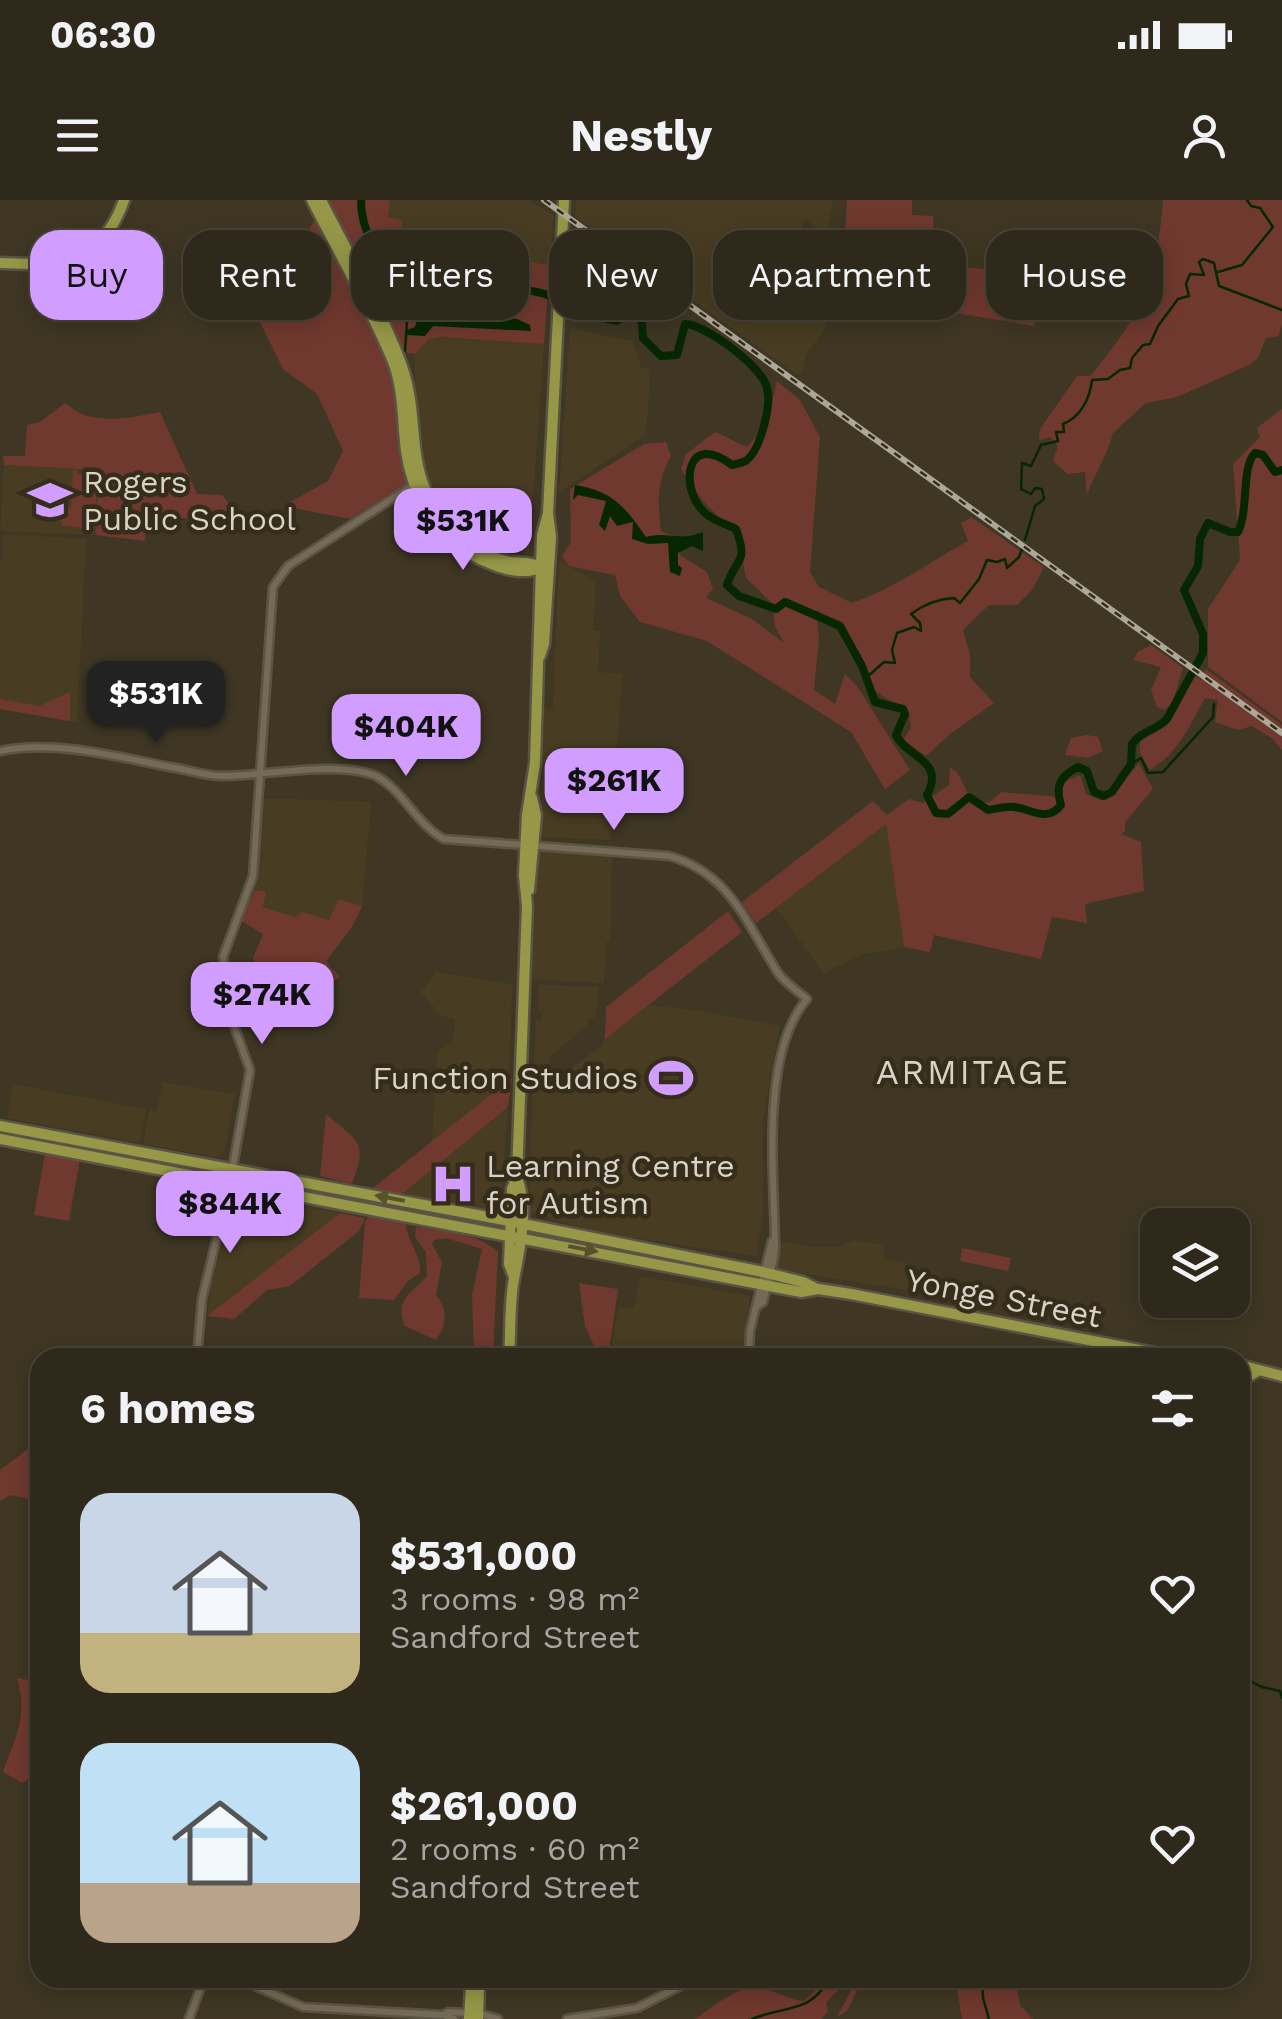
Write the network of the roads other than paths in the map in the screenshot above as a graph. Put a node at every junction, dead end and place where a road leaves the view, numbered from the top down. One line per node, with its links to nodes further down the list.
1 (124, 200): 5 (main road)
2 (312, 200): 6 (main road)
3 (321, 200): 6 (main road)
4 (564, 200): 7 (main road)
5 (0, 263)
6 (417, 483): 7 (main road); 9 (street)
7 (545, 567): 10 (main road)
8 (0, 750): 9 (street)
9 (258, 774): 10 (street); 13 (street)
10 (530, 846): 15 (main road); 17 (street)
11 (0, 1126): 13 (main road, Yonge Street)
12 (0, 1139): 14 (main road, Yonge Street)
13 (233, 1168): 14 (street); 15 (main road, Yonge Street, one-way to 13)
14 (230, 1183): 16 (main road, Yonge Street); 18 (street)
15 (516, 1223): 16 (main road); 17 (main road, Yonge Street)
16 (516, 1237): 17 (main road, Yonge Street, one-way to 17); 19 (main road)
17 (765, 1278): 20 (street); 21 (main road, Yonge Street)
18 (198, 1348)
19 (510, 1348)
20 (750, 1348)
21 (1128, 1348)
22 (1250, 1369): 23 (main road)
23 (1256, 1372): 24 (main road); 25 (main road)
24 (1250, 1375)
25 (1282, 1376)
26 (200, 1988): 32 (street)
27 (260, 1988): 30 (street)
28 (479, 1988): 31 (main road)
29 (677, 1988): 35 (street)
30 (444, 2015): 31 (street); 33 (street)
31 (473, 2016): 34 (street)
32 (189, 2019)
33 (454, 2019)
34 (498, 2019)
35 (567, 2019)

